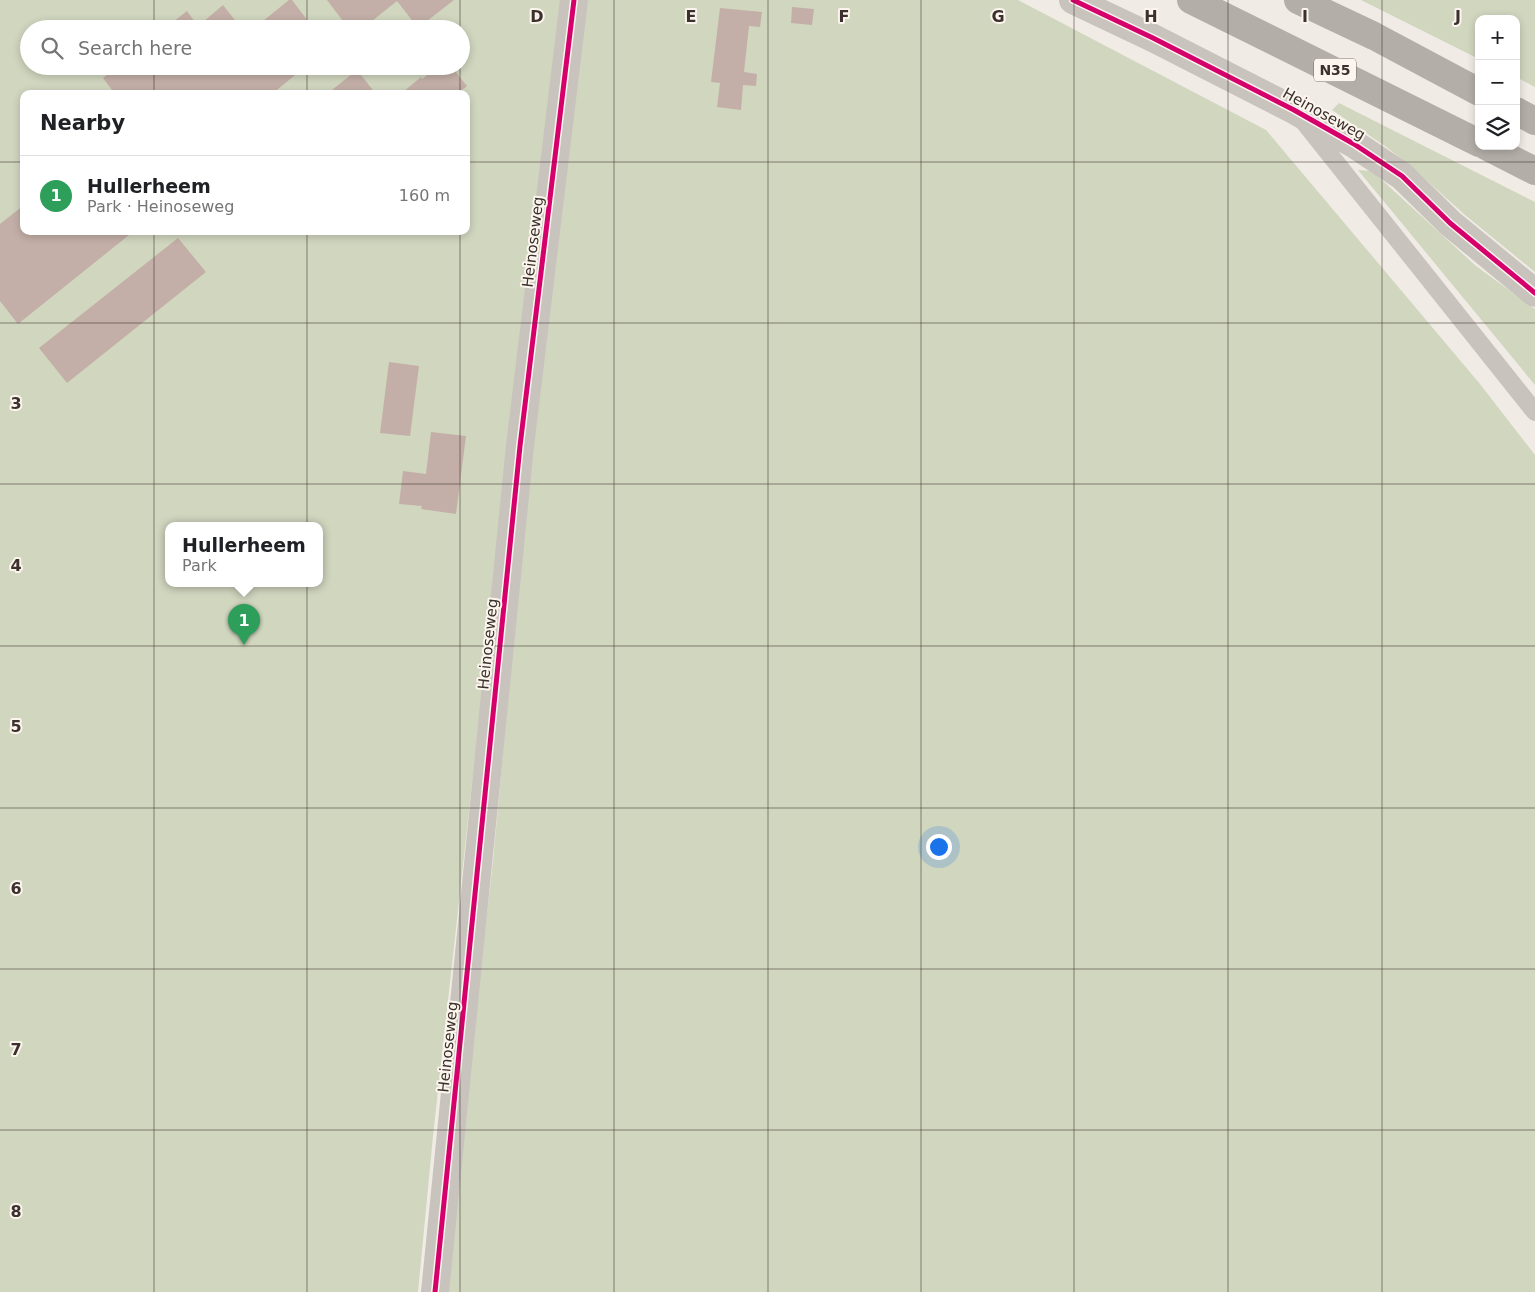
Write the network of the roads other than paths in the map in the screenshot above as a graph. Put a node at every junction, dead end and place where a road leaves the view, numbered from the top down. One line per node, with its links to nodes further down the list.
1 (574, 0): 14 (street, Heinoseweg)
2 (1073, 0): 6 (street, Heinoseweg)
3 (1191, 0): 9 (highway, N35)
4 (1298, 0): 5 (highway)
5 (1475, 90)
6 (1294, 110): 12 (street, Heinoseweg); 13 (lane, Heinoseweg)
7 (1520, 113): 8 (highway)
8 (1535, 121)
9 (1475, 141)
10 (1494, 150): 11 (highway)
11 (1535, 171)
12 (1535, 293)
13 (1535, 412)
14 (435, 1292)

